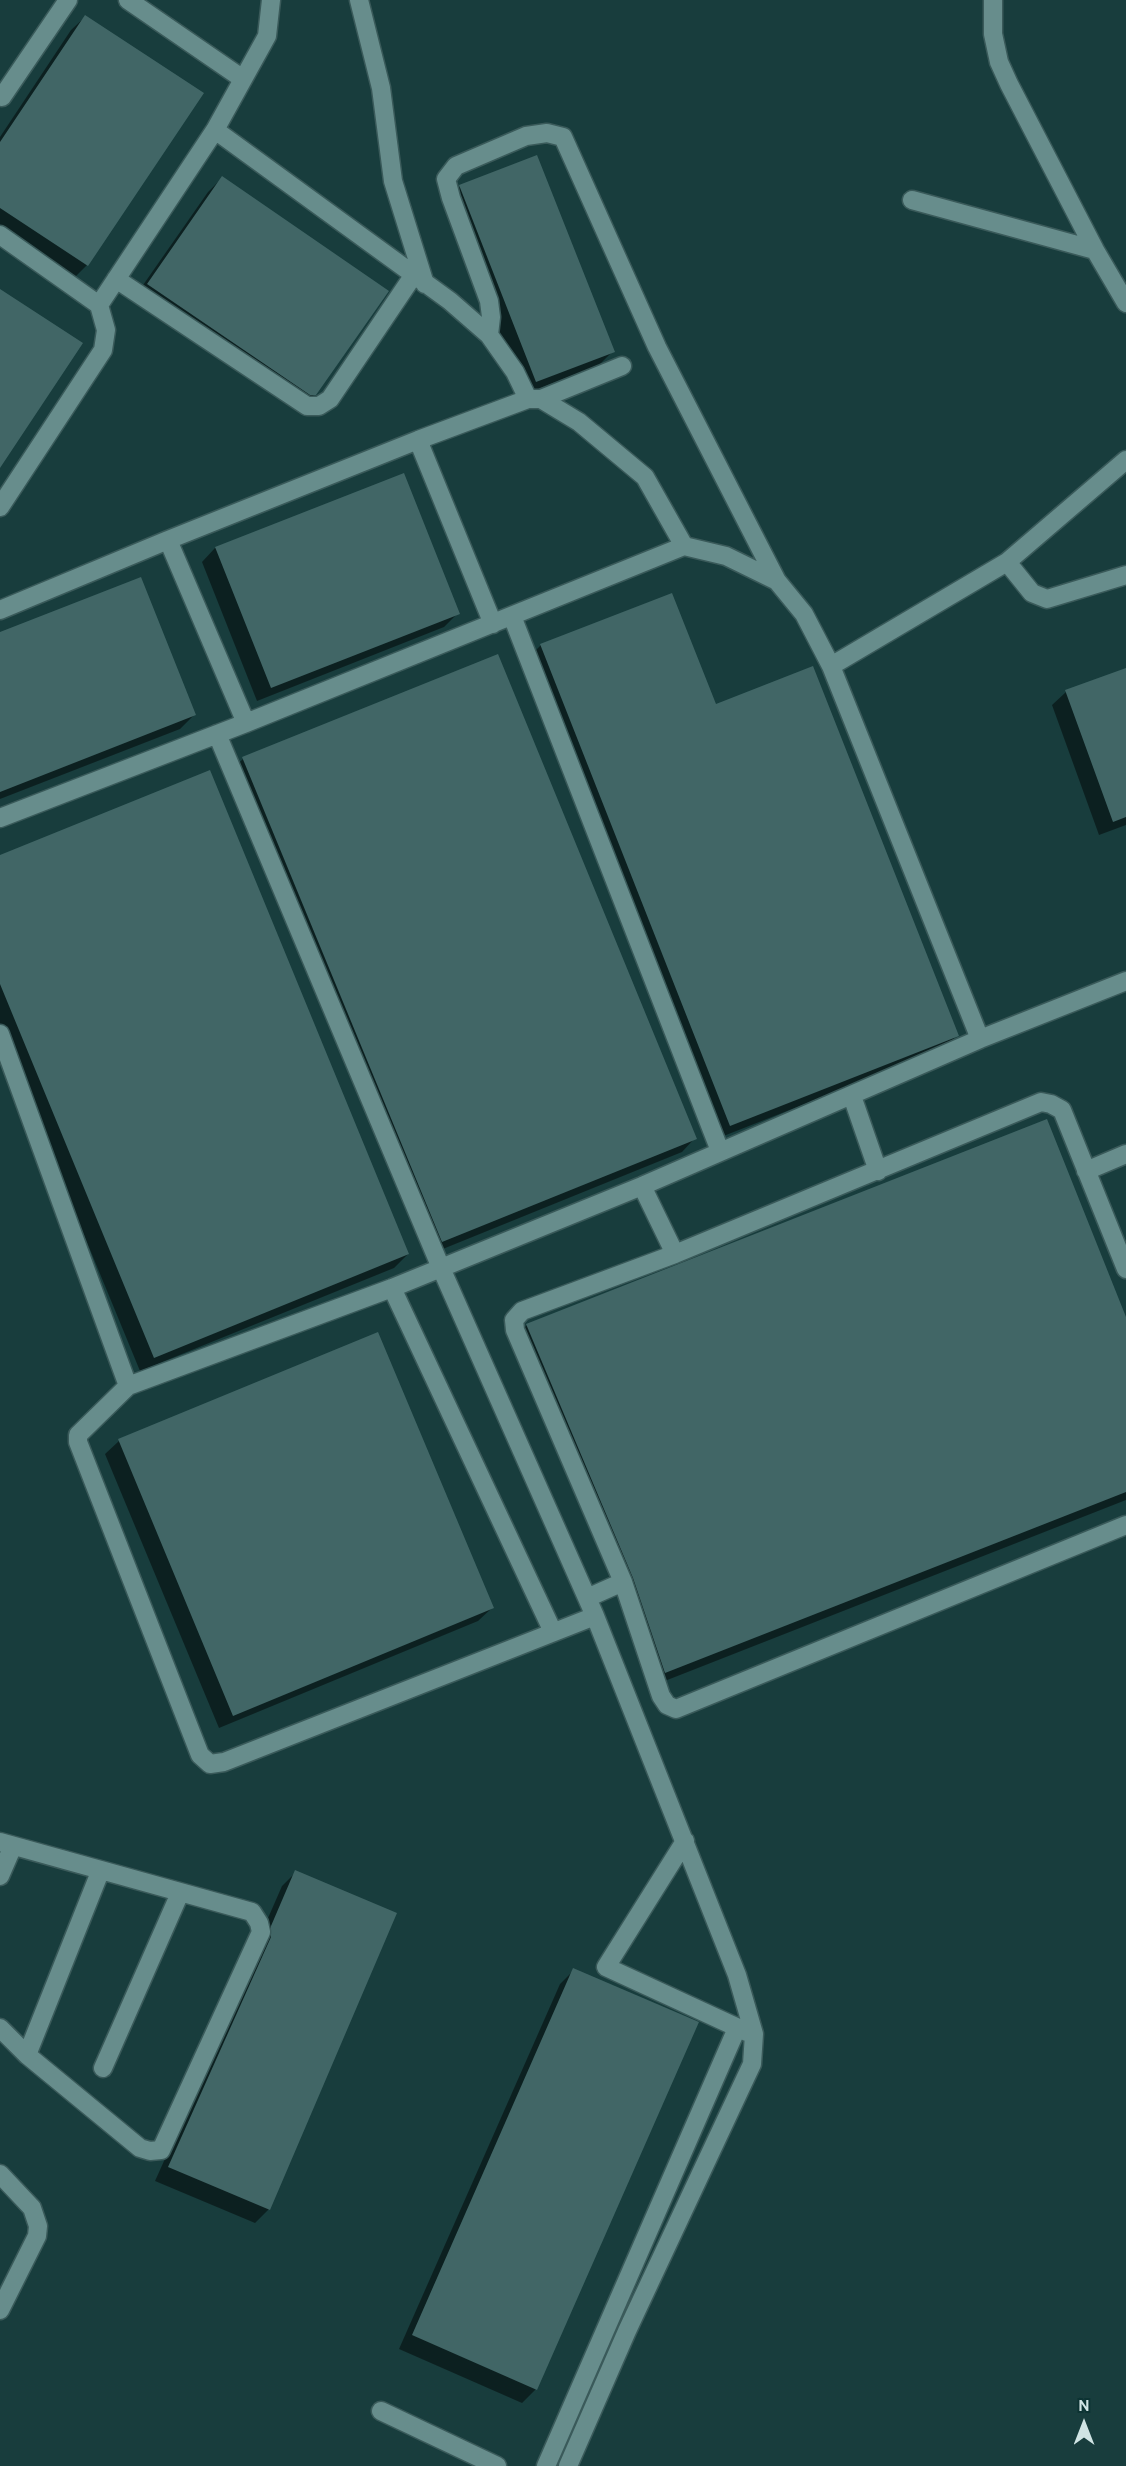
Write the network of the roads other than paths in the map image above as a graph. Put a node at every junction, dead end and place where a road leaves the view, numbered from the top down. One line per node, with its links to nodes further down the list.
1 (68, 0): 7 (street)
2 (128, 0): 6 (street)
3 (359, 0): 13 (street)
4 (273, 2): 6 (street)
5 (993, 17): 11 (street)
6 (243, 79): 8 (street)
7 (1, 98)
8 (215, 130): 12 (street); 13 (street)
9 (912, 200): 11 (street)
10 (0, 235): 15 (street)
11 (1095, 250): 14 (street)
12 (116, 279): 13 (street); 15 (street)
13 (419, 280): 16 (street)
14 (1126, 303)
15 (99, 305): 21 (street)
16 (489, 335): 18 (street); 26 (street)
17 (622, 366): 18 (street)
18 (535, 399): 19 (street); 23 (street)
19 (418, 440): 22 (street); 29 (street)
20 (1126, 459): 24 (street)
21 (0, 507)
22 (168, 540): 27 (street); 31 (street)
23 (684, 546): 26 (street); 28 (street)
24 (1006, 562): 25 (street); 30 (street)
25 (1126, 575)
26 (777, 581): 30 (street)
27 (0, 610)
28 (512, 616): 29 (street); 38 (street)
29 (493, 624): 31 (street)
30 (831, 666): 36 (street)
31 (246, 723): 32 (street)
32 (217, 734): 33 (street); 44 (street)
33 (0, 818)
34 (1126, 981): 36 (street)
35 (0, 1034): 47 (street)
36 (980, 1039): 37 (street)
37 (852, 1096): 38 (street); 40 (street)
38 (720, 1151): 42 (street)
39 (1126, 1154): 41 (street)
40 (878, 1171): 41 (street); 43 (street)
41 (1086, 1171): 45 (street)
42 (642, 1186): 43 (street); 44 (street)
43 (675, 1254): 49 (street)
44 (441, 1268): 46 (street); 50 (street)
45 (1126, 1269)
46 (392, 1288): 47 (street); 52 (street)
47 (128, 1386): 52 (street)
48 (1126, 1525): 49 (street)
49 (623, 1582): 50 (street)
50 (587, 1598): 51 (street)
51 (595, 1616): 52 (street); 53 (street)
52 (553, 1632)
53 (685, 1841): 59 (street); 60 (street)
54 (7, 1844): 55 (street); 56 (street)
55 (100, 1872): 57 (street); 61 (street)
56 (0, 1876)
57 (180, 1893): 61 (street); 62 (street)
58 (0, 2028): 61 (street)
59 (737, 2028): 60 (street); 67 (street)
60 (754, 2034): 68 (street)
61 (27, 2055)
62 (103, 2068)
63 (0, 2174): 64 (street)
64 (0, 2310)
65 (381, 2412): 66 (street)
66 (497, 2466)
67 (546, 2466)
68 (568, 2466)

